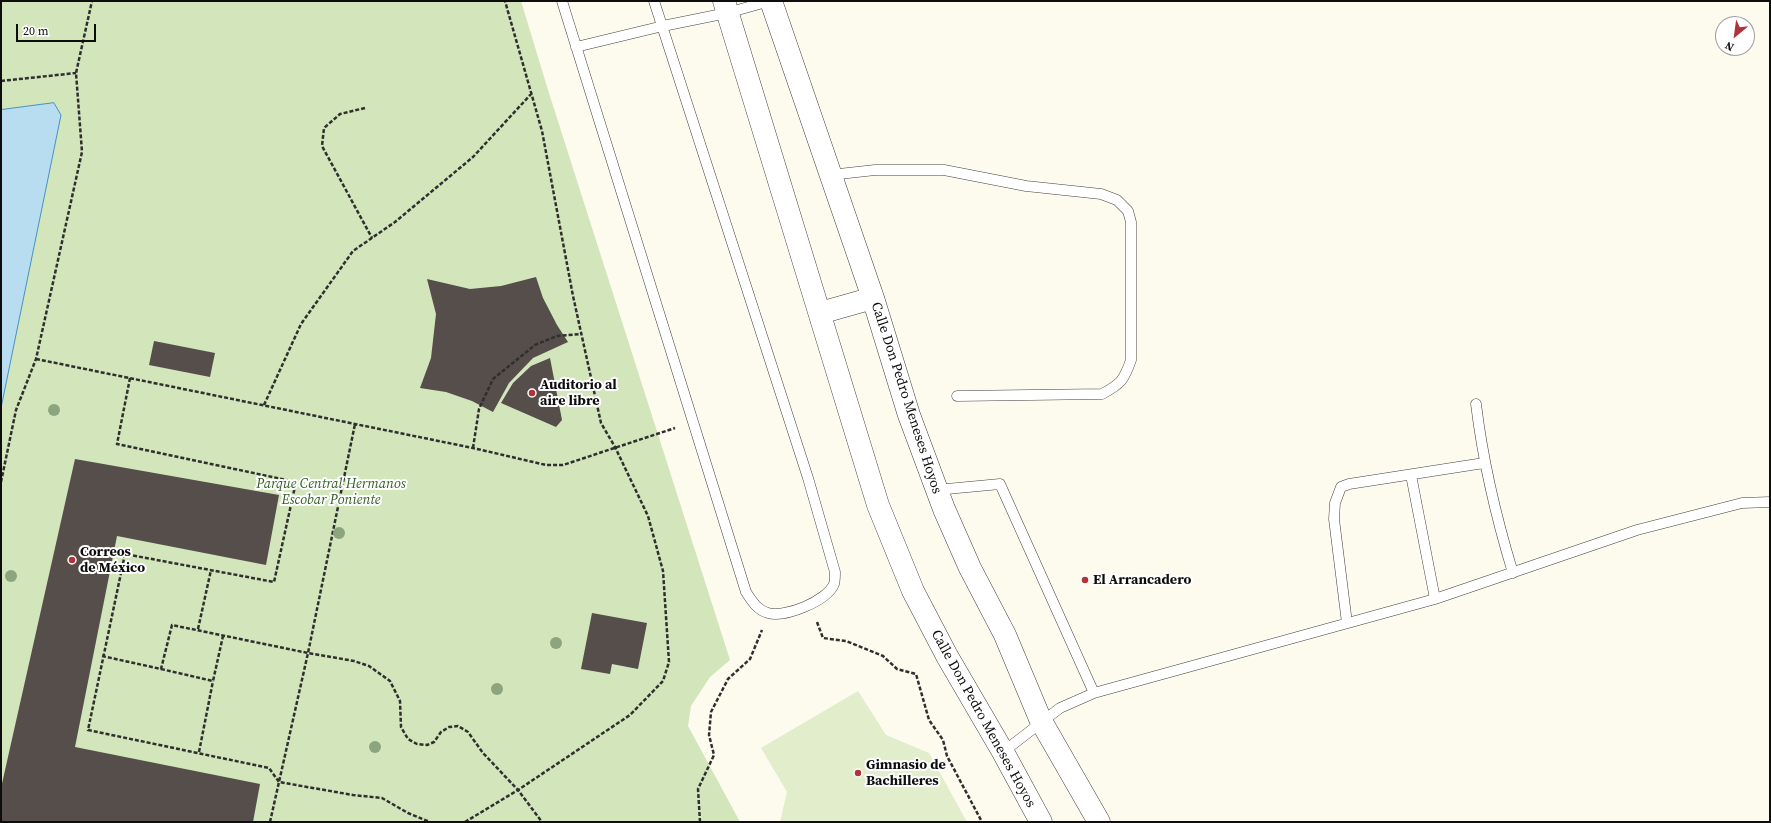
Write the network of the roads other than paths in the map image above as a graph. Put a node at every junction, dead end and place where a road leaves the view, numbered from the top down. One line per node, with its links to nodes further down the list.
1 (562, 1): 6 (lane)
2 (654, 1): 5 (lane)
3 (770, 1): 4 (lane); 7 (street, Calle Don Pedro Meneses Hoyos)
4 (725, 7): 5 (lane); 9 (street, Calle Don Pedro Meneses Hoyos)
5 (663, 26): 6 (lane); 6 (lane)
6 (576, 47)
7 (830, 175): 8 (street, Calle Don Pedro Meneses Hoyos); 10 (lane)
8 (873, 298): 9 (street); 14 (street, Calle Don Pedro Meneses Hoyos)
9 (820, 313): 21 (street, Calle Don Pedro Meneses Hoyos)
10 (957, 396)
11 (1476, 404): 12 (lane)
12 (1484, 463): 13 (lane); 16 (lane)
13 (1411, 475): 17 (lane); 18 (lane)
14 (936, 490): 19 (lane); 20 (street, Calle Don Pedro Meneses Hoyos)
15 (1770, 502): 16 (lane)
16 (1513, 573): 17 (lane)
17 (1435, 599): 18 (lane)
18 (1347, 623): 19 (lane)
19 (1094, 693): 20 (lane)
20 (1041, 722): 21 (lane); 23 (street, Calle Don Pedro Meneses Hoyos)
21 (1003, 752): 22 (street, Calle Don Pedro Meneses Hoyos)
22 (1041, 822)
23 (1099, 822)

